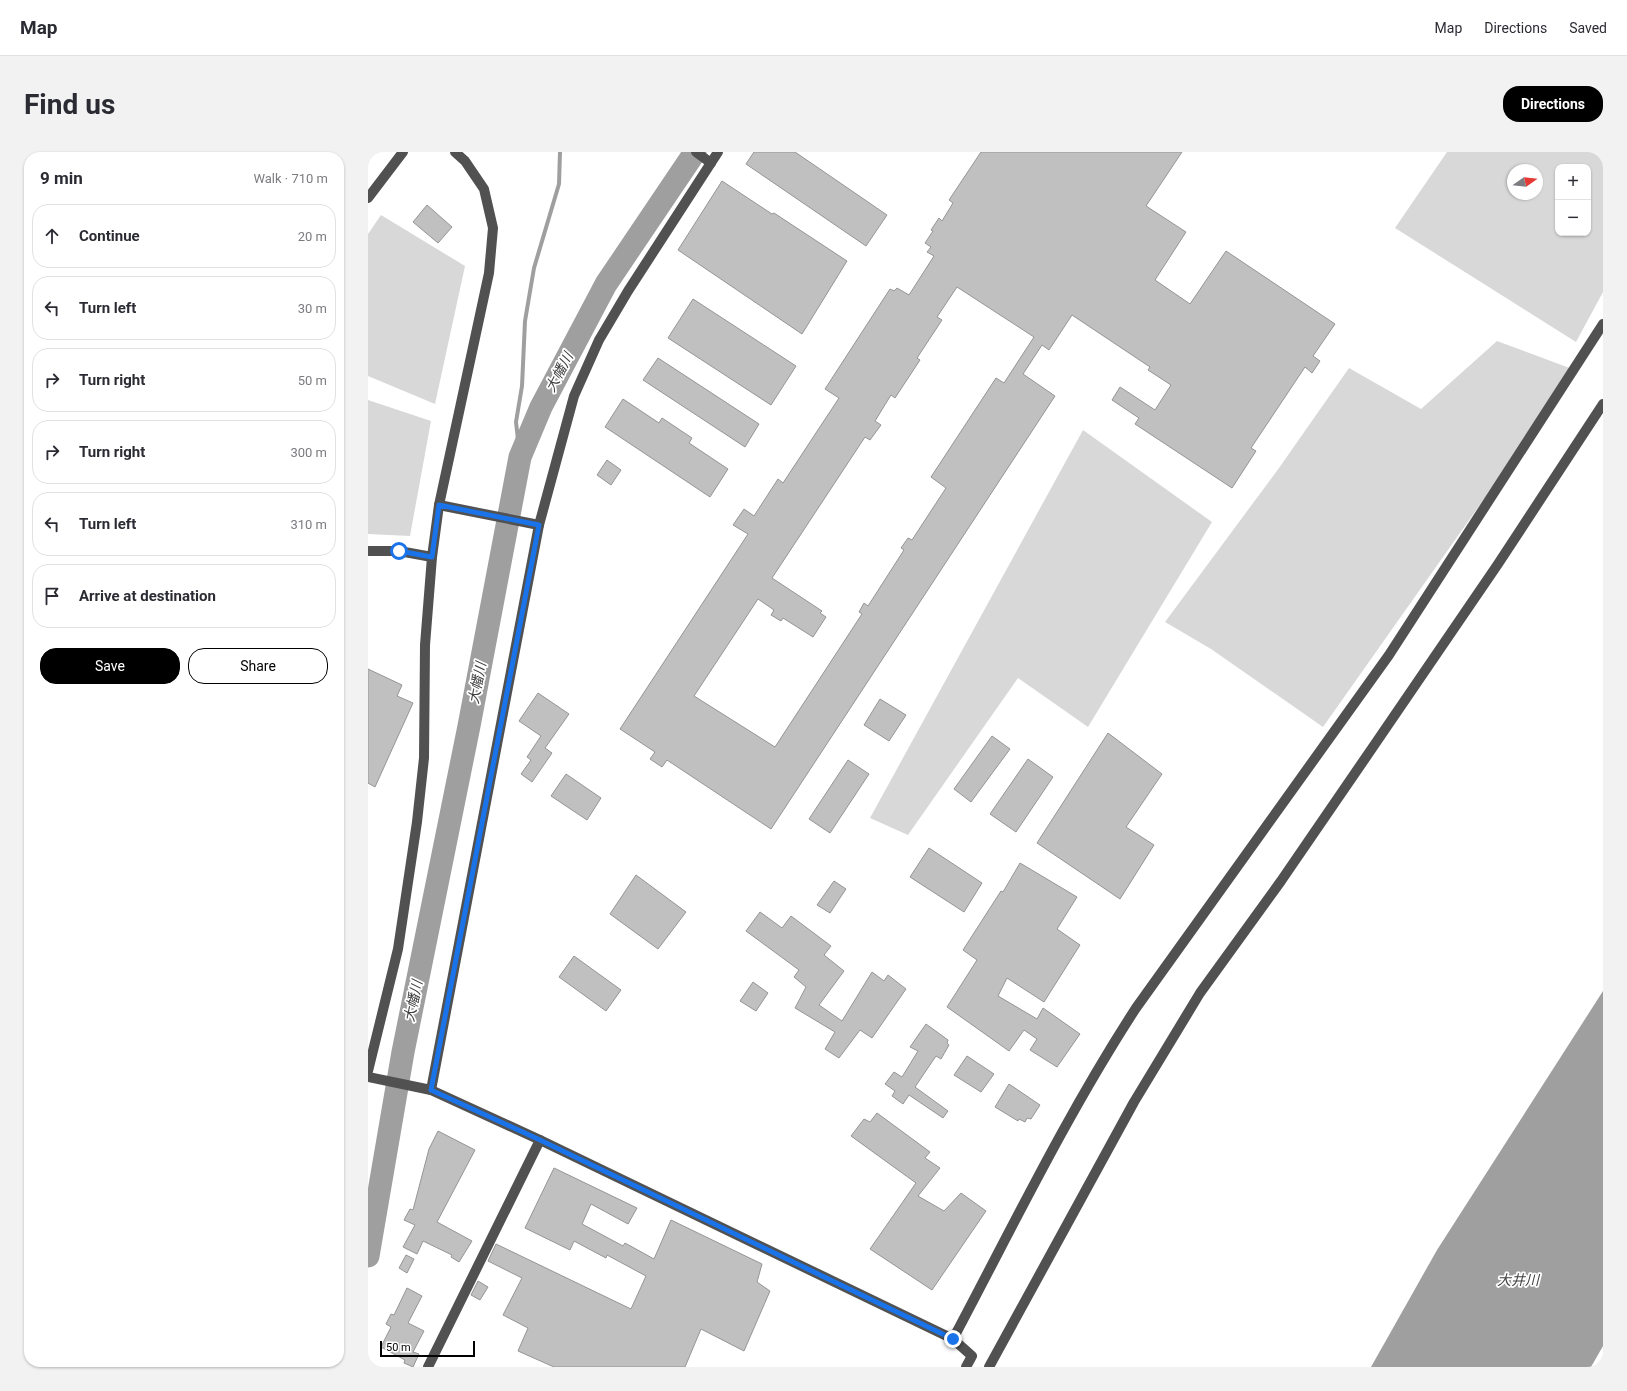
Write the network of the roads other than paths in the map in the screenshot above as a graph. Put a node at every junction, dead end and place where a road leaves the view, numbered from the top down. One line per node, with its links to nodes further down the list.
1 (403, 152): 6 (street)
2 (455, 152): 9 (street)
3 (696, 152): 5 (street)
4 (718, 152): 5 (street)
5 (711, 163): 10 (street)
6 (368, 198)
7 (1603, 324): 17 (street)
8 (1603, 404): 20 (street)
9 (439, 505): 10 (street); 12 (street)
10 (539, 525): 15 (street)
11 (368, 551): 12 (street)
12 (432, 557): 13 (street)
13 (368, 1071)
14 (368, 1076): 15 (street)
15 (431, 1090): 16 (street)
16 (540, 1140): 17 (street); 18 (street)
17 (953, 1339): 19 (street)
18 (428, 1367)
19 (966, 1367)
20 (989, 1367)

